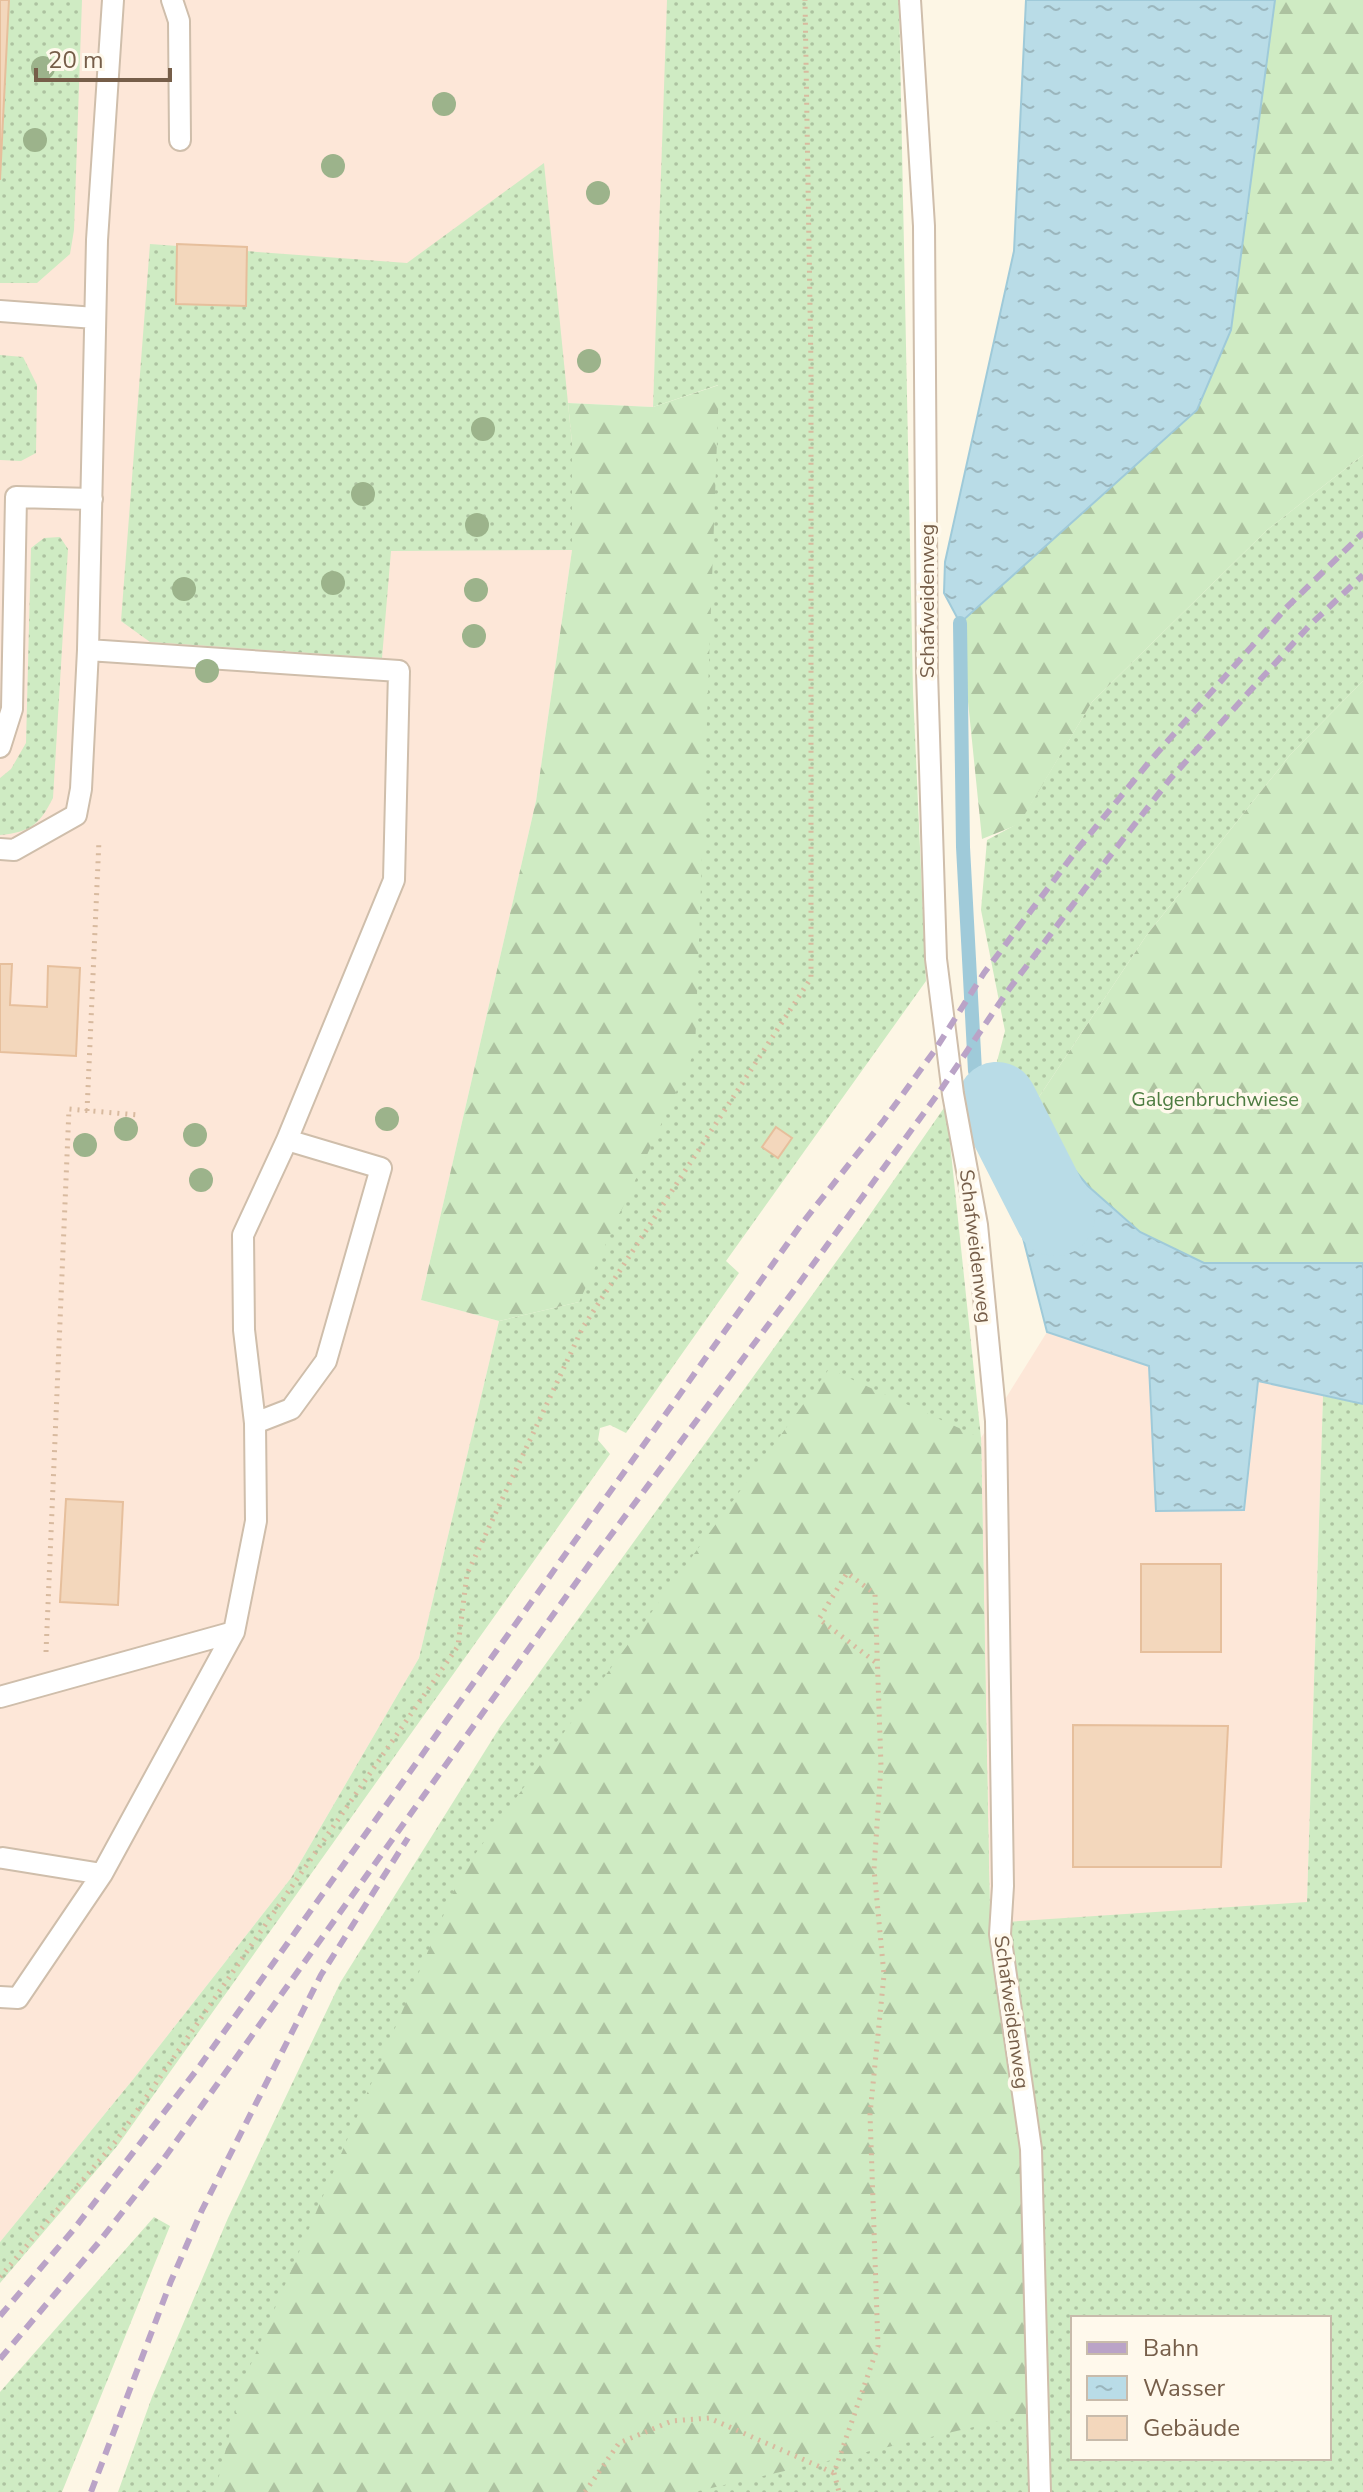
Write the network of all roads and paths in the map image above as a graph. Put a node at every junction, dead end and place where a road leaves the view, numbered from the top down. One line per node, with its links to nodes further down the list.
1 (113, 0): 7 (lane)
2 (172, 0): 5 (lane)
3 (805, 0): 24 (path)
4 (910, 0): 28 (lane, Schafweidenweg)
5 (180, 140)
6 (0, 311): 7 (lane)
7 (95, 318): 8 (lane)
8 (92, 499): 9 (lane); 10 (lane)
9 (88, 650): 12 (lane); 15 (lane)
10 (0, 747)
11 (99, 836): 13 (path)
12 (0, 849)
13 (87, 1111): 14 (path); 19 (path)
14 (138, 1115)
15 (287, 1140): 16 (lane); 16 (lane)
16 (255, 1423): 17 (lane)
17 (234, 1632): 19 (lane); 22 (lane)
18 (878, 1664): 18 (path); 25 (path)
19 (44, 1685): 20 (lane)
20 (0, 1697)
21 (3, 1858): 22 (lane)
22 (102, 1874): 23 (lane)
23 (0, 1997)
24 (0, 2277)
25 (834, 2473): 26 (path); 27 (path)
26 (585, 2492)
27 (839, 2492)
28 (1040, 2492)

